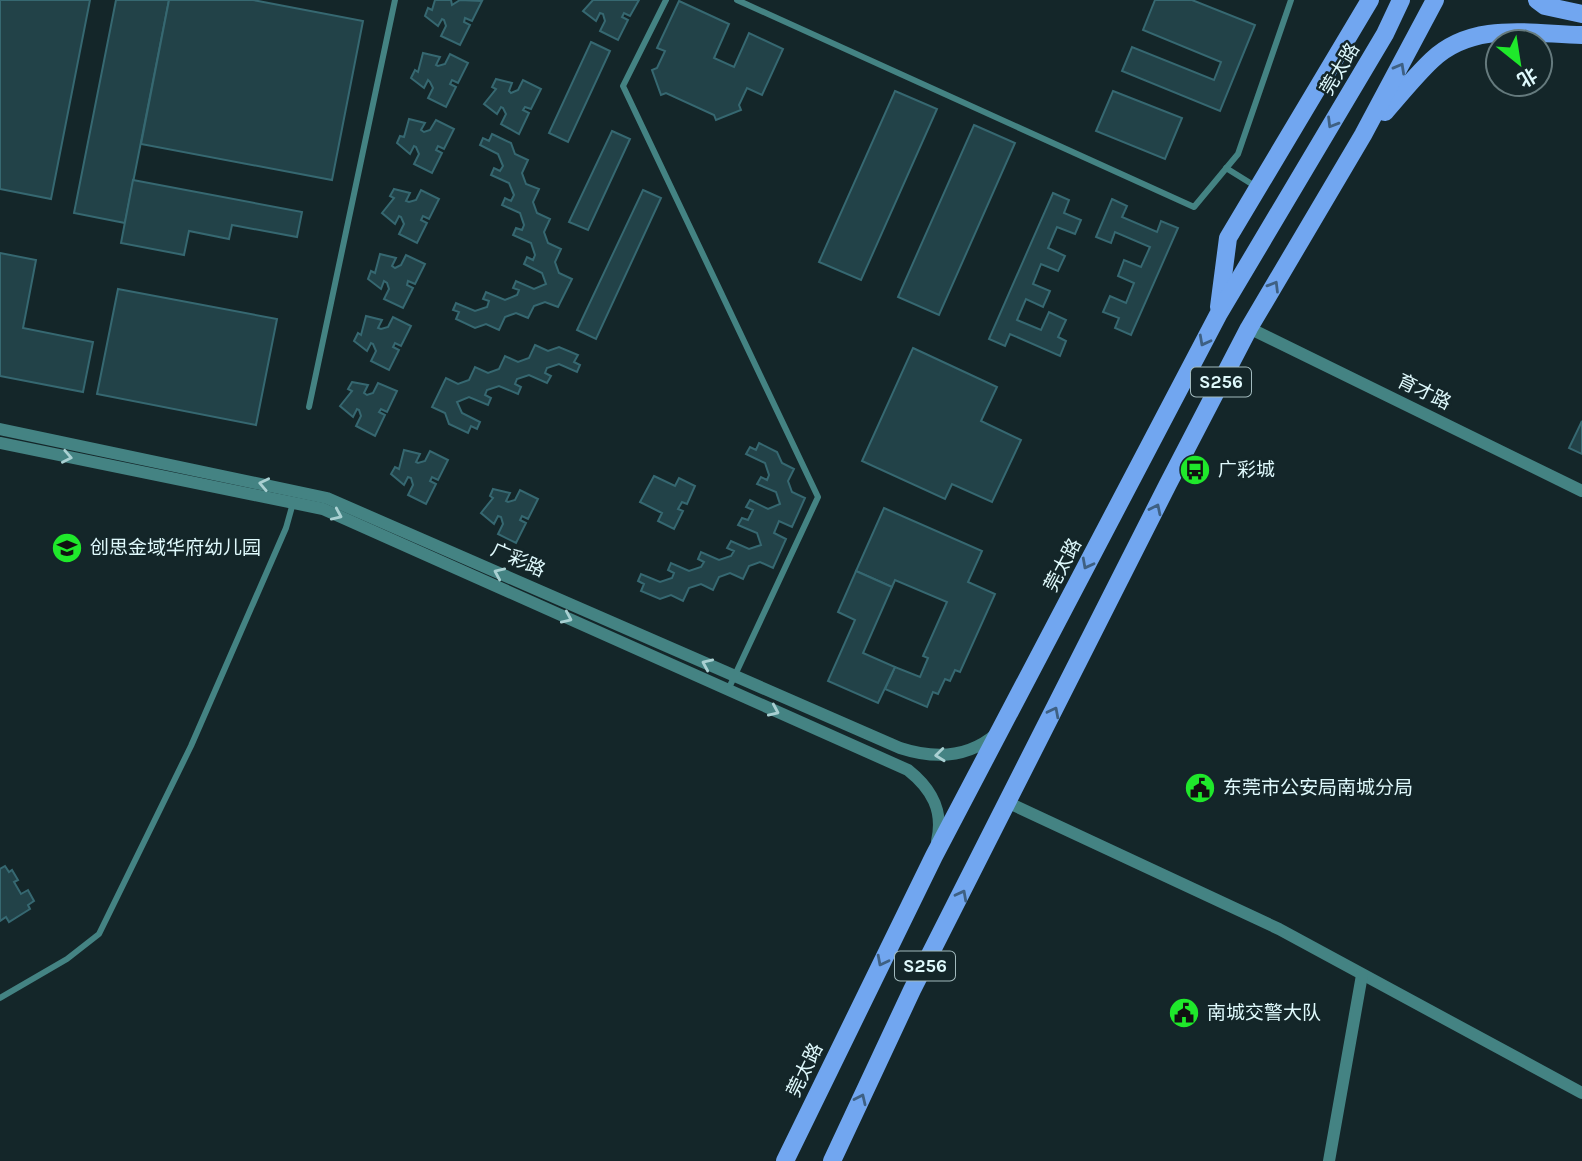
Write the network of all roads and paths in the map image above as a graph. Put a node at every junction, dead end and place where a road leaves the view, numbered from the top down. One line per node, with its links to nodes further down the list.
1 (395, 0): 16 (lane)
2 (666, 0): 21 (lane)
3 (737, 0): 12 (lane)
4 (1291, 0): 12 (lane)
5 (1370, 0): 13 (main road)
6 (1401, 0): 14 (main road, 莞太路 / S256, one-way to 14)
7 (1435, 0): 11 (main road, S256, one-way to 7)
8 (1537, 0): 9 (main road)
9 (1582, 14)
10 (1582, 35): 11 (main road)
11 (1363, 135): 15 (main road, S256, one-way to 11)
12 (1226, 168): 13 (lane)
13 (1257, 187): 14 (main road)
14 (1218, 316): 23 (main road, 莞太路 / S256, one-way to 23)
15 (1250, 328): 19 (street, 育才路); 24 (main road, S256, one-way to 15)
16 (309, 407)
17 (0, 429): 20 (street, 广彩路, one-way to 17)
18 (0, 443): 20 (street, 广彩路, one-way to 20)
19 (1582, 491)
20 (294, 497): 21 (street, 广彩路, one-way to 20); 22 (street, 广彩路, one-way to 22); 27 (lane)
21 (735, 676): 22 (lane); 23 (street, 广彩路, one-way to 21)
22 (728, 691): 25 (street, 广彩路, one-way to 25)
23 (1001, 729): 25 (main road, 莞太路 / S256)
24 (1009, 803): 26 (street); 30 (main road, S256, one-way to 24)
25 (934, 856): 29 (main road, 莞太路 / S256, one-way to 29)
26 (1362, 975): 28 (street); 31 (street)
27 (0, 998)
28 (1582, 1093)
29 (785, 1161)
30 (832, 1161)
31 (1328, 1161)

